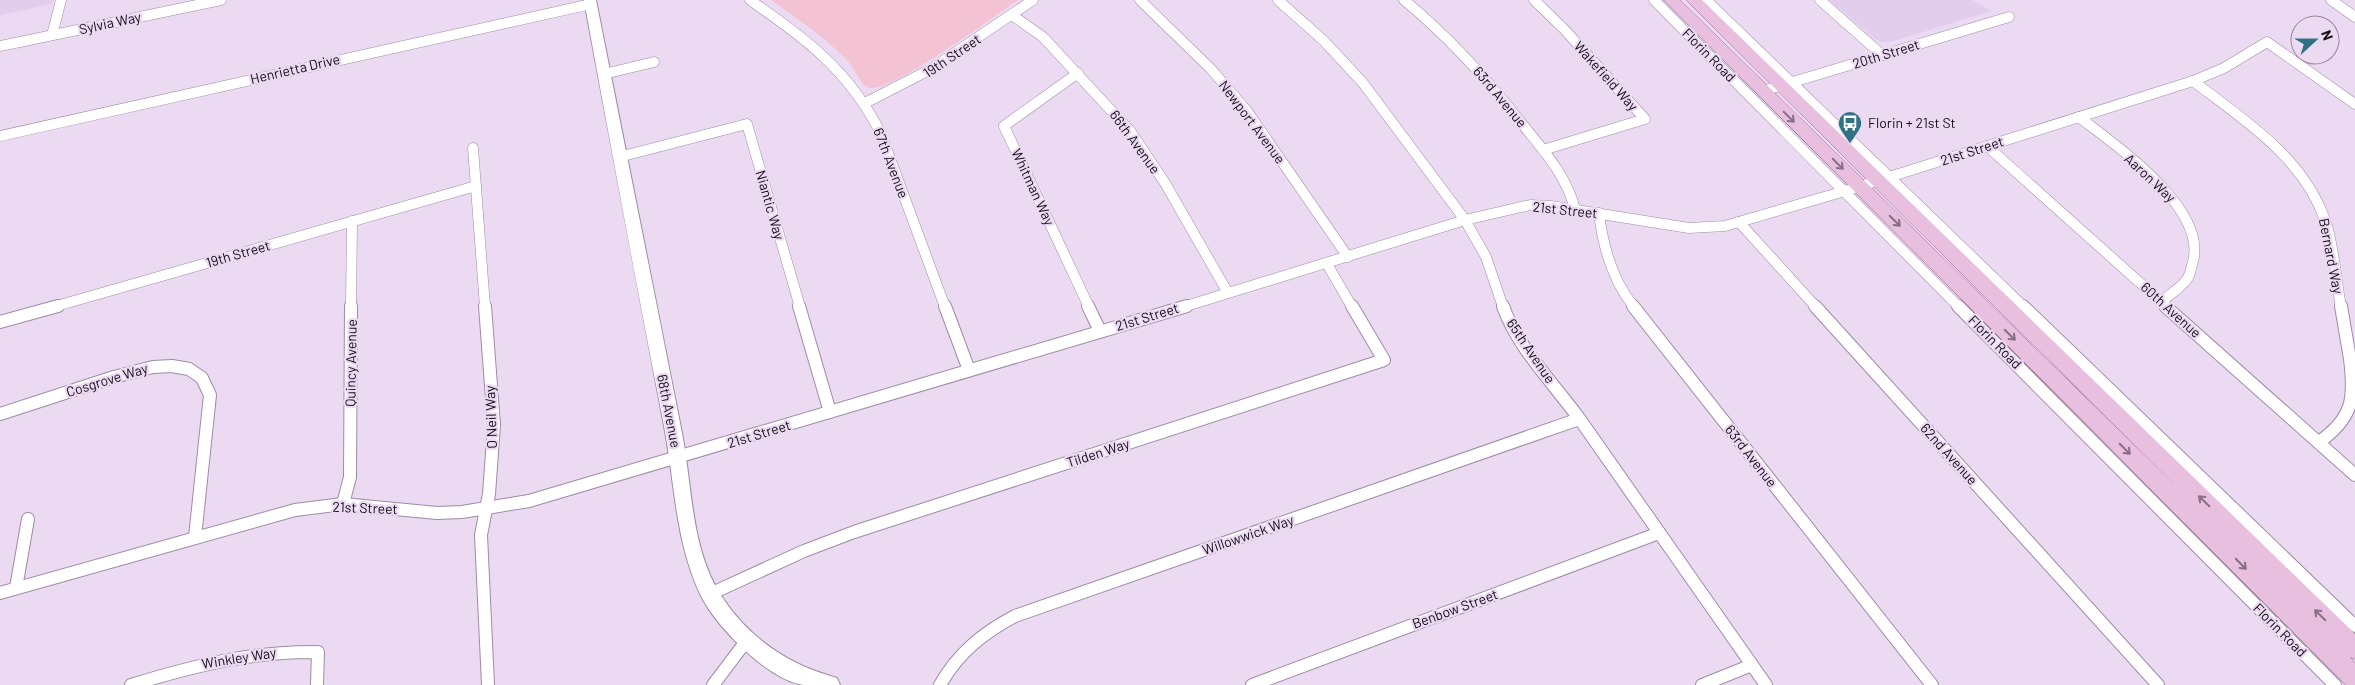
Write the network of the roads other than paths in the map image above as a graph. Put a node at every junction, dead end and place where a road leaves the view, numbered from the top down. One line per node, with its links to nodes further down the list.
1 (61, 0): 19 (street)
2 (220, 0): 19 (street, Sylvia Way)
3 (750, 0): 28 (street, 67th Avenue)
4 (1034, 0): 16 (street, 19th Street)
5 (1140, 0): 43 (street, Newport Avenue)
6 (1278, 0): 40 (street, 65th Avenue)
7 (1404, 0): 34 (street, 63rd Avenue)
8 (1534, 0): 34 (street, Wakefield Way)
9 (1654, 0): 36 (street, Florin Road)
10 (1671, 0): 27 (main road, Florin Road)
11 (1693, 0): 26 (main road, Florin Road)
12 (1706, 0): 26 (street, Florin Road)
13 (1820, 0): 21 (street)
14 (2331, 0): 18 (street)
15 (590, 2): 24 (street, 68th Avenue); 31 (street, Henrietta Drive)
16 (1012, 15): 23 (street, 66th Avenue); 28 (street, 19th Street)
17 (2009, 17): 21 (street, 20th Street)
18 (2355, 17)
19 (52, 35): 20 (street, Sylvia Way)
20 (0, 46)
21 (1882, 55): 26 (street, 20th Street)
22 (654, 62): 24 (street)
23 (1078, 73): 45 (street, 66th Avenue); 48 (street, Whitman Way)
24 (604, 74): 35 (street, 68th Avenue)
25 (2193, 81): 29 (street, 21st Street); 30 (street, 21st Street); 53 (street, Bernard Way)
26 (1786, 84): 27 (street, 20th Street); 36 (main road, Florin Road)
27 (1763, 90): 36 (main road, Florin Road, one-way to 36)
28 (865, 103): 49 (street, 67th Avenue)
29 (2355, 104)
30 (2079, 117): 32 (street, 21st Street); 46 (street, Aaron Way)
31 (0, 136)
32 (1987, 146): 36 (street, 21st Street); 46 (street, 60th Avenue)
33 (473, 148): 37 (street, O Neil Way)
34 (1543, 150): 38 (street, 63rd Avenue)
35 (619, 157): 50 (street, Niantic Way); 54 (street, 68th Avenue)
36 (1868, 184): 42 (street, 21st Street); 64 (street, Florin Road); 66 (main road, Florin Road, one-way to 36); 68 (main road, Florin Road, one-way to 68); 81 (street, Florin Road)
37 (476, 186): 41 (street, 19th Street); 57 (street, O Neil Way)
38 (1575, 209): 39 (street, 21st Street); 40 (street, 21st Street)
39 (1599, 214): 42 (street, 21st Street); 79 (street, 63rd Avenue)
40 (1464, 220): 43 (street, 21st Street); 52 (street, 65th Avenue)
41 (352, 221): 47 (street, 19th Street); 56 (street, Quincy Avenue)
42 (1739, 222): 80 (street, 62nd Avenue)
43 (1348, 257): 44 (street, 21st Street)
44 (1327, 264): 45 (street, 21st Street); 63 (street, Tilden Way)
45 (1228, 293): 48 (street, 21st Street)
46 (2161, 302): 53 (street, 60th Avenue)
47 (0, 322)
48 (1100, 331): 49 (street, 21st Street)
49 (969, 370): 50 (street, 21st Street)
50 (830, 412): 54 (street, 21st Street)
51 (0, 414): 60 (street, Cosgrove Way)
52 (1579, 419): 59 (street, 65th Avenue); 75 (street, Willowwick Way)
53 (2319, 442): 55 (street, 60th Avenue)
54 (679, 458): 57 (street, 21st Street); 63 (street, 68th Avenue)
55 (2355, 474)
56 (343, 504): 57 (street, 21st Street); 60 (street, 21st Street)
57 (486, 509): 72 (street, O Neil Way)
58 (28, 519): 61 (street)
59 (1659, 533): 67 (street, 65th Avenue); 76 (street, Benbow Street)
60 (195, 537): 61 (street, 21st Street)
61 (16, 588): 62 (street, 21st Street)
62 (0, 593)
63 (710, 594): 65 (street, 68th Avenue)
64 (2355, 626)
65 (747, 640): 73 (street); 74 (street, 68th Avenue)
66 (2355, 649)
67 (1752, 665): 77 (street); 78 (street, 65th Avenue)
68 (2355, 678)
69 (145, 683): 70 (street, Winkley Way); 71 (street, Winkley Way)
70 (131, 685)
71 (317, 685)
72 (488, 685)
73 (713, 685)
74 (830, 685)
75 (940, 685)
76 (1252, 685)
77 (1702, 685)
78 (1766, 685)
79 (1932, 685)
80 (2158, 685)
81 (2335, 685)

